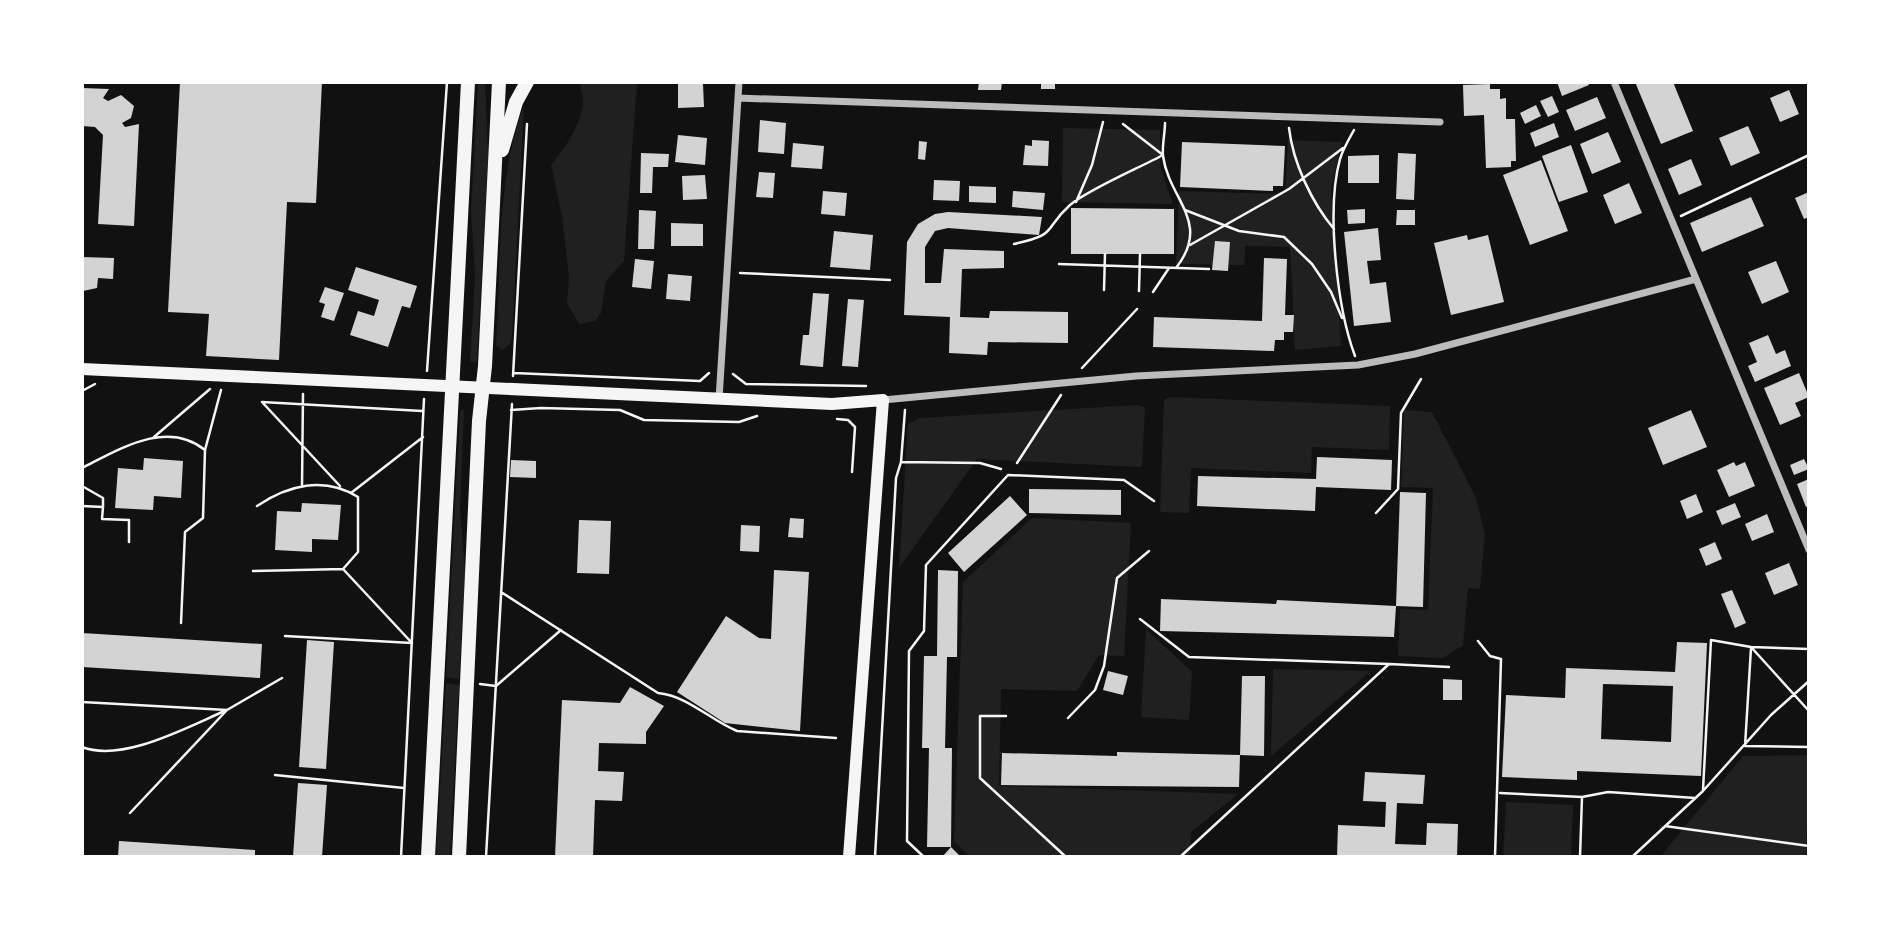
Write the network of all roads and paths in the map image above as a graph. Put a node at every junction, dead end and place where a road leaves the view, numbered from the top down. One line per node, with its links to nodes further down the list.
1 (447, 82): 41 (path)
2 (468, 82): 50 (highway)
3 (499, 82): 17 (highway)
4 (527, 82): 17 (highway)
5 (739, 82): 7 (street)
6 (1614, 82): 21 (street)
7 (738, 98): 8 (street); 34 (street)
8 (1105, 110): 9 (street); 15 (path); 19 (path)
9 (1166, 113): 10 (street); 15 (path)
10 (1288, 117): 12 (street); 18 (path)
11 (527, 118): 44 (path)
12 (1360, 119): 13 (street); 14 (path)
13 (1440, 122)
14 (1346, 146): 18 (path); 23 (path)
15 (1163, 155): 19 (path); 20 (path)
16 (1809, 155): 21 (path)
17 (495, 175): 51 (highway)
18 (1304, 177): 22 (path); 23 (path)
19 (1076, 202): 24 (path)
20 (1185, 210): 22 (path); 25 (path)
21 (1672, 220): 35 (street)
22 (1222, 225): 25 (path); 40 (path)
23 (1335, 229): 40 (path)
24 (1014, 244)
25 (1190, 245): 32 (path)
26 (1105, 254): 29 (path)
27 (1140, 254): 30 (path)
28 (1059, 264): 29 (path)
29 (1104, 266): 30 (path); 37 (path)
30 (1139, 267): 31 (path); 38 (path)
31 (1169, 268): 32 (path); 39 (path)
32 (1176, 268): 33 (path)
33 (1209, 269)
34 (726, 272): 36 (path); 45 (street)
35 (1696, 279): 42 (street); 80 (street)
36 (890, 280)
37 (1104, 290)
38 (1139, 291)
39 (1153, 292)
40 (1343, 322): 42 (path)
41 (428, 361)
42 (1358, 365): 53 (street)
43 (82, 369): 46 (main road)
44 (513, 373): 45 (path); 52 (path)
45 (720, 373): 49 (path); 54 (street)
46 (225, 377): 48 (main road); 62 (path); 65 (path)
47 (1421, 379): 78 (path)
48 (303, 380): 50 (main road); 56 (path)
49 (871, 386)
50 (452, 387): 51 (main road); 118 (highway)
51 (482, 388): 52 (main road); 119 (highway)
52 (513, 389): 54 (main road); 57 (path)
53 (906, 398): 55 (street); 66 (path)
54 (719, 399): 55 (main road)
55 (883, 400): 121 (main road)
56 (303, 404): 58 (path); 64 (path); 64 (path)
57 (511, 410): 59 (path); 84 (path)
58 (424, 411)
59 (769, 416)
60 (424, 419): 63 (path)
61 (835, 419): 69 (path)
62 (155, 437): 65 (path); 67 (path)
63 (423, 437): 73 (path); 90 (path)
64 (302, 443): 71 (path); 72 (path)
65 (205, 450): 86 (path)
66 (901, 462): 68 (path); 122 (path)
67 (82, 468)
68 (1001, 469)
69 (852, 472)
70 (82, 486): 77 (path)
71 (302, 486): 72 (path); 76 (path)
72 (340, 486): 73 (path)
73 (351, 493): 82 (path)
74 (1154, 501): 123 (path)
75 (82, 506): 77 (path)
76 (257, 506)
77 (103, 507): 79 (path)
78 (1376, 513)
79 (129, 542)
80 (1809, 550)
81 (1149, 551): 103 (path)
82 (342, 569): 83 (path); 90 (path)
83 (253, 571)
84 (501, 592): 87 (path); 97 (path)
85 (1140, 619): 93 (path)
86 (181, 623)
87 (562, 629): 97 (path); 104 (path)
88 (285, 636): 90 (path)
89 (1478, 641): 111 (path)
90 (412, 643): 109 (path)
91 (1751, 647): 92 (path); 98 (path); 105 (path); 110 (path)
92 (1809, 649)
93 (1389, 664): 94 (path); 125 (path)
94 (1449, 667)
95 (282, 678): 100 (path)
96 (1809, 681): 98 (path)
97 (496, 686): 120 (path)
98 (1794, 694): 101 (path); 105 (path)
99 (82, 702): 100 (path)
100 (227, 710): 106 (path); 114 (path)
101 (1809, 711)
102 (1006, 716): 124 (path)
103 (1068, 718)
104 (836, 738)
105 (1745, 746): 107 (path); 110 (path)
106 (82, 747)
107 (1809, 747)
108 (275, 775): 109 (path)
109 (404, 788): 117 (path)
110 (1703, 790): 113 (path)
111 (1498, 793): 112 (path); 126 (path)
112 (1583, 797): 113 (path); 127 (path)
113 (1695, 798): 115 (path)
114 (130, 813)
115 (1665, 826): 116 (path); 128 (path)
116 (1809, 846)
117 (401, 857)
118 (428, 857)
119 (459, 857)
120 (486, 857)
121 (849, 857)
122 (875, 857)
123 (923, 857)
124 (1066, 857)
125 (1180, 857)
126 (1495, 857)
127 (1580, 857)
128 (1632, 857)

